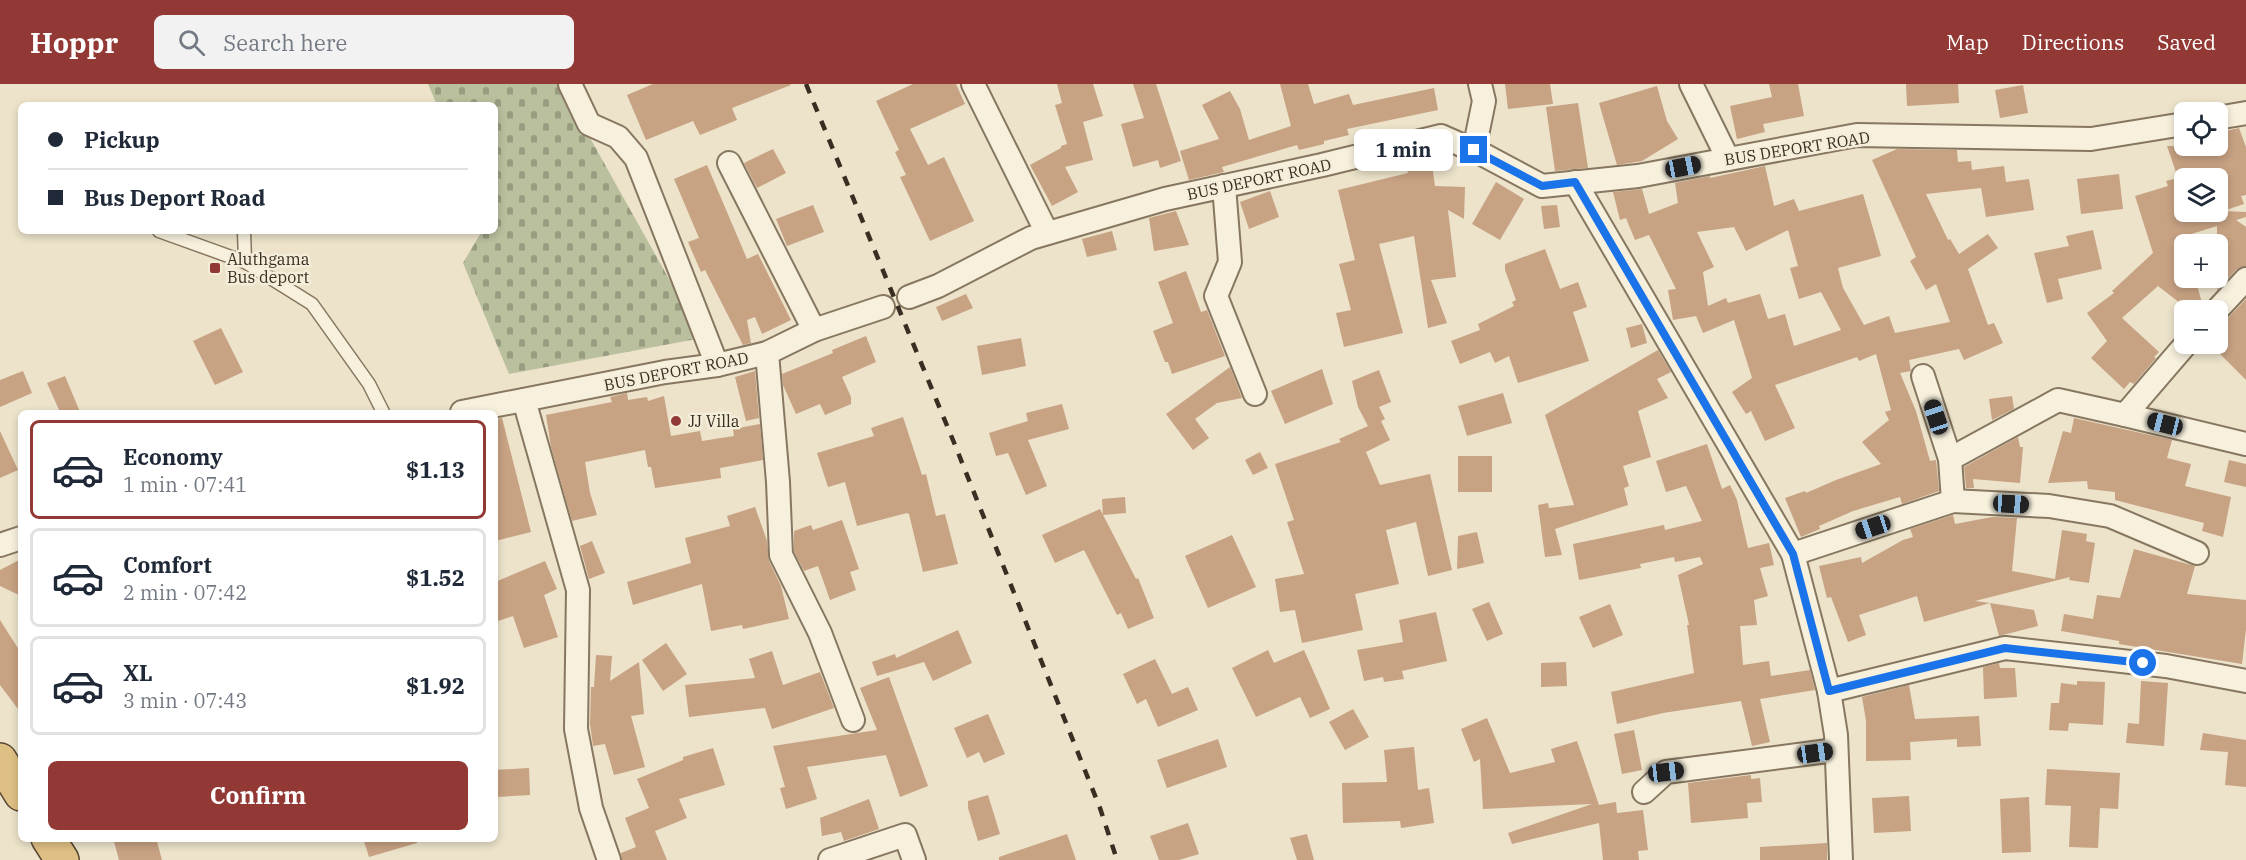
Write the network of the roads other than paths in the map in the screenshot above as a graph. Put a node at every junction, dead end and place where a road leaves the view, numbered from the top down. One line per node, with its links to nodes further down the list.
1 (570, 84): 24 (street)
2 (974, 84): 13 (street)
3 (1480, 84): 8 (street)
4 (1691, 84): 9 (street)
5 (2246, 113): 6 (street)
6 (2228, 116)
7 (2174, 126): 9 (street, BUS DEPORT ROAD)
8 (1474, 150): 11 (street, BUS DEPORT ROAD); 12 (street, BUS DEPORT ROAD)
9 (1728, 159): 11 (street, BUS DEPORT ROAD)
10 (729, 163): 21 (street)
11 (1575, 182): 37 (street)
12 (1224, 186): 13 (street, BUS DEPORT ROAD); 26 (street)
13 (1047, 233): 18 (street, BUS DEPORT ROAD)
14 (167, 234): 16 (lane)
15 (244, 234): 16 (lane)
16 (245, 262): 28 (lane)
17 (2246, 279): 19 (street)
18 (909, 297)
19 (2226, 300)
20 (883, 307): 21 (street, BUS DEPORT ROAD)
21 (814, 330): 22 (street, BUS DEPORT ROAD)
22 (767, 353): 24 (street, BUS DEPORT ROAD); 40 (street)
23 (2177, 354): 30 (street)
24 (717, 365): 27 (street, BUS DEPORT ROAD)
25 (1923, 376): 32 (street)
26 (1255, 394)
27 (524, 400): 29 (street, BUS DEPORT ROAD); 47 (street)
28 (382, 410)
29 (472, 410)
30 (2125, 415): 31 (street); 32 (street)
31 (2246, 444)
32 (1950, 459): 33 (street)
33 (1953, 501): 36 (street); 37 (street)
34 (18, 539): 35 (street)
35 (0, 545)
36 (2197, 552)
37 (1793, 554): 39 (street)
38 (2246, 681): 39 (street)
39 (1829, 691): 41 (street)
40 (853, 720)
41 (1836, 750): 44 (street); 50 (street)
42 (0, 760): 43 (highway)
43 (18, 789)
44 (1644, 792)
45 (51, 842): 46 (highway)
46 (62, 860)
47 (609, 860)
48 (830, 860): 49 (street)
49 (914, 860)
50 (1841, 860)

